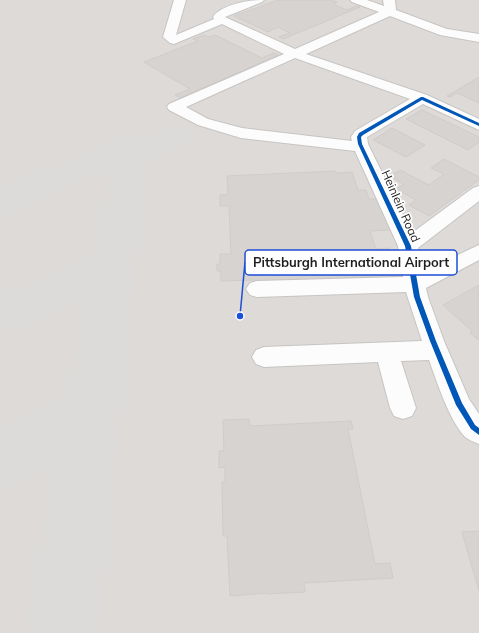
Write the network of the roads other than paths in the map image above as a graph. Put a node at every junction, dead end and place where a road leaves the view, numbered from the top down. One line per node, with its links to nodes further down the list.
1 (180, 0): 5 (street)
2 (258, 0): 5 (street)
3 (356, 0): 4 (street)
4 (389, 6): 6 (street); 7 (street)
5 (222, 20): 7 (street)
6 (479, 38)
7 (295, 54): 8 (street); 10 (street)
8 (422, 98): 9 (street); 10 (street)
9 (479, 125)
10 (362, 147): 12 (street, Heinlein Road)
11 (479, 192): 12 (street)
12 (408, 246): 14 (street, Heinlein Road)
13 (479, 252): 14 (street)
14 (415, 284): 15 (street); 16 (street, Heinlein Road)
15 (258, 289)
16 (436, 350): 17 (street); 20 (street, Heinlein Road)
17 (386, 352): 18 (street); 19 (street)
18 (264, 356)
19 (403, 408)
20 (477, 427)

